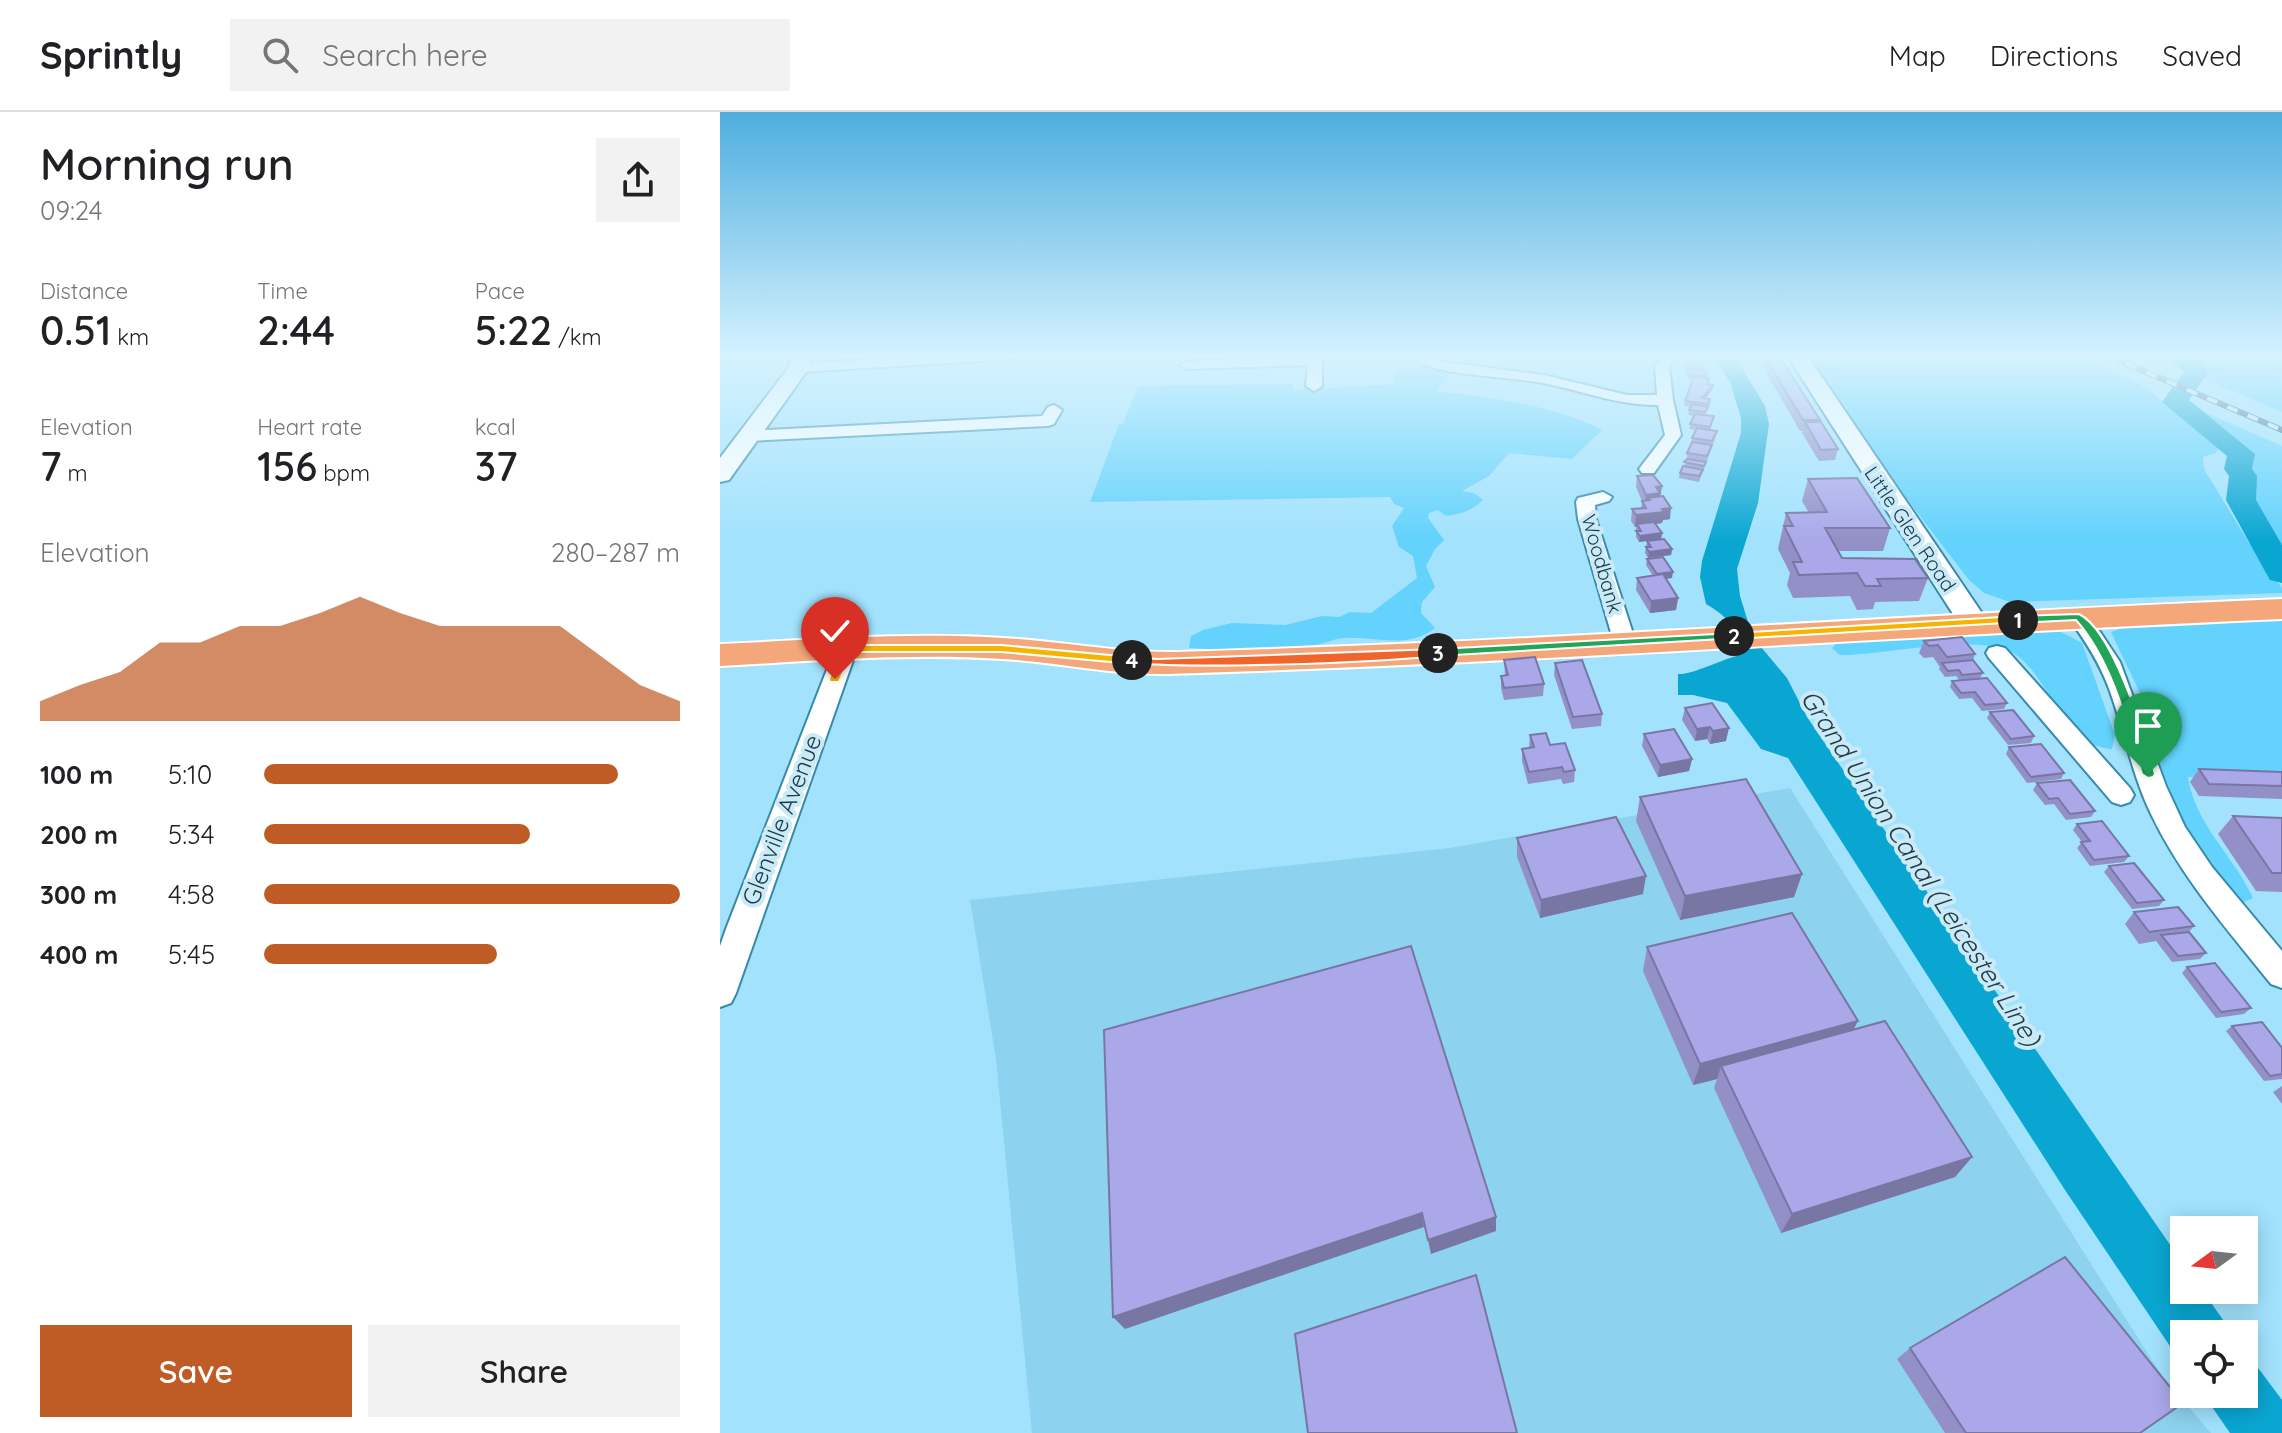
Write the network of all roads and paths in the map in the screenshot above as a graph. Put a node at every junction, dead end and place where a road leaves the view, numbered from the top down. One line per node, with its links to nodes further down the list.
1 (762, 417): 5 (main road)
2 (1669, 417): 6 (street)
3 (1838, 417): 11 (main road, Little Glen Road)
4 (1048, 420): 5 (street)
5 (749, 436): 7 (main road)
6 (1648, 469)
7 (720, 475)
8 (1603, 497): 12 (street, Woodbank)
9 (2282, 609): 10 (main road)
10 (2079, 617): 11 (main road); 17 (street)
11 (1973, 622): 12 (main road)
12 (1625, 643): 13 (main road)
13 (846, 649): 15 (main road); 20 (street, Glenville Avenue)
14 (1997, 653): 16 (street)
15 (720, 655)
16 (2092, 761): 17 (street); 18 (street)
17 (2148, 774): 19 (street)
18 (2121, 795)
19 (2282, 974)
20 (720, 993)

